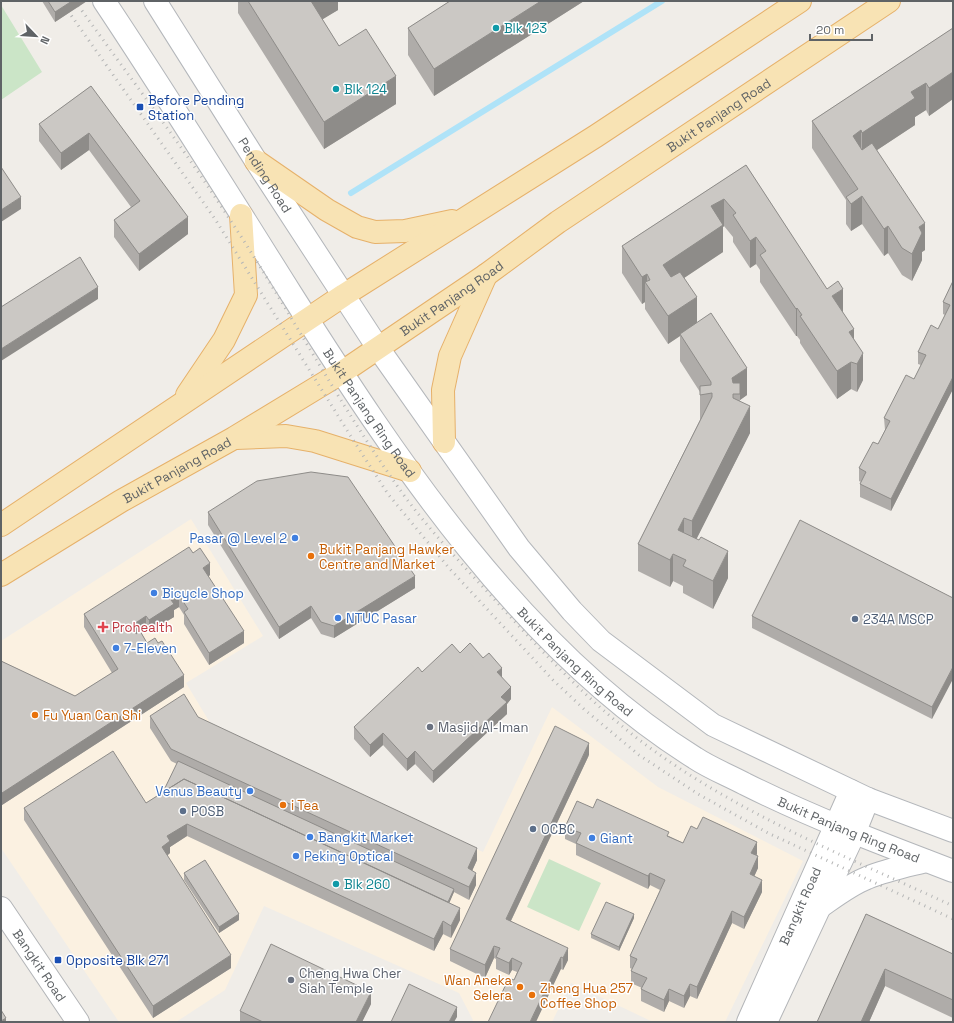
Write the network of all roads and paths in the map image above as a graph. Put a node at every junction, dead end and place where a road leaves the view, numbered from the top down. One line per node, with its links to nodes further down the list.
1 (104, 1): 6 (main road)
2 (155, 1): 5 (main road, Pending Road)
3 (800, 1): 7 (main road)
4 (889, 1): 8 (main road, Bukit Panjang Road)
5 (256, 161): 7 (main road); 9 (main road, Pending Road)
6 (241, 215): 10 (main road); 13 (main road)
7 (465, 218): 9 (main road)
8 (486, 275): 11 (main road, Bukit Panjang Road); 15 (main road)
9 (344, 295): 10 (main road); 11 (main road, Pending Road)
10 (308, 320): 12 (main road, Bukit Panjang Ring Road); 13 (main road)
11 (378, 348): 12 (main road, Bukit Panjang Road); 15 (main road)
12 (341, 373): 14 (main road, Bukit Panjang Road); 16 (main road, Bukit Panjang Ring Road)
13 (181, 404): 17 (main road)
14 (234, 438): 16 (main road); 18 (main road, Bukit Panjang Road)
15 (444, 442): 19 (main road)
16 (410, 471): 20 (main road, Bukit Panjang Ring Road)
17 (1, 525)
18 (1, 575)
19 (860, 795): 20 (main road, Bangkit Road); 21 (main road)
20 (845, 830): 22 (main road, Bukit Panjang Ring Road); 25 (main road, Bangkit Road); 27 (main road, Bangkit Road)
21 (953, 831)
22 (926, 861): 23 (main road, Bukit Panjang Ring Road); 25 (main road)
23 (953, 871)
24 (1, 908): 26 (main road, Bangkit Road)
25 (818, 909): 28 (main road, Bangkit Road)
26 (78, 1022)
27 (748, 1022)
28 (766, 1022)

